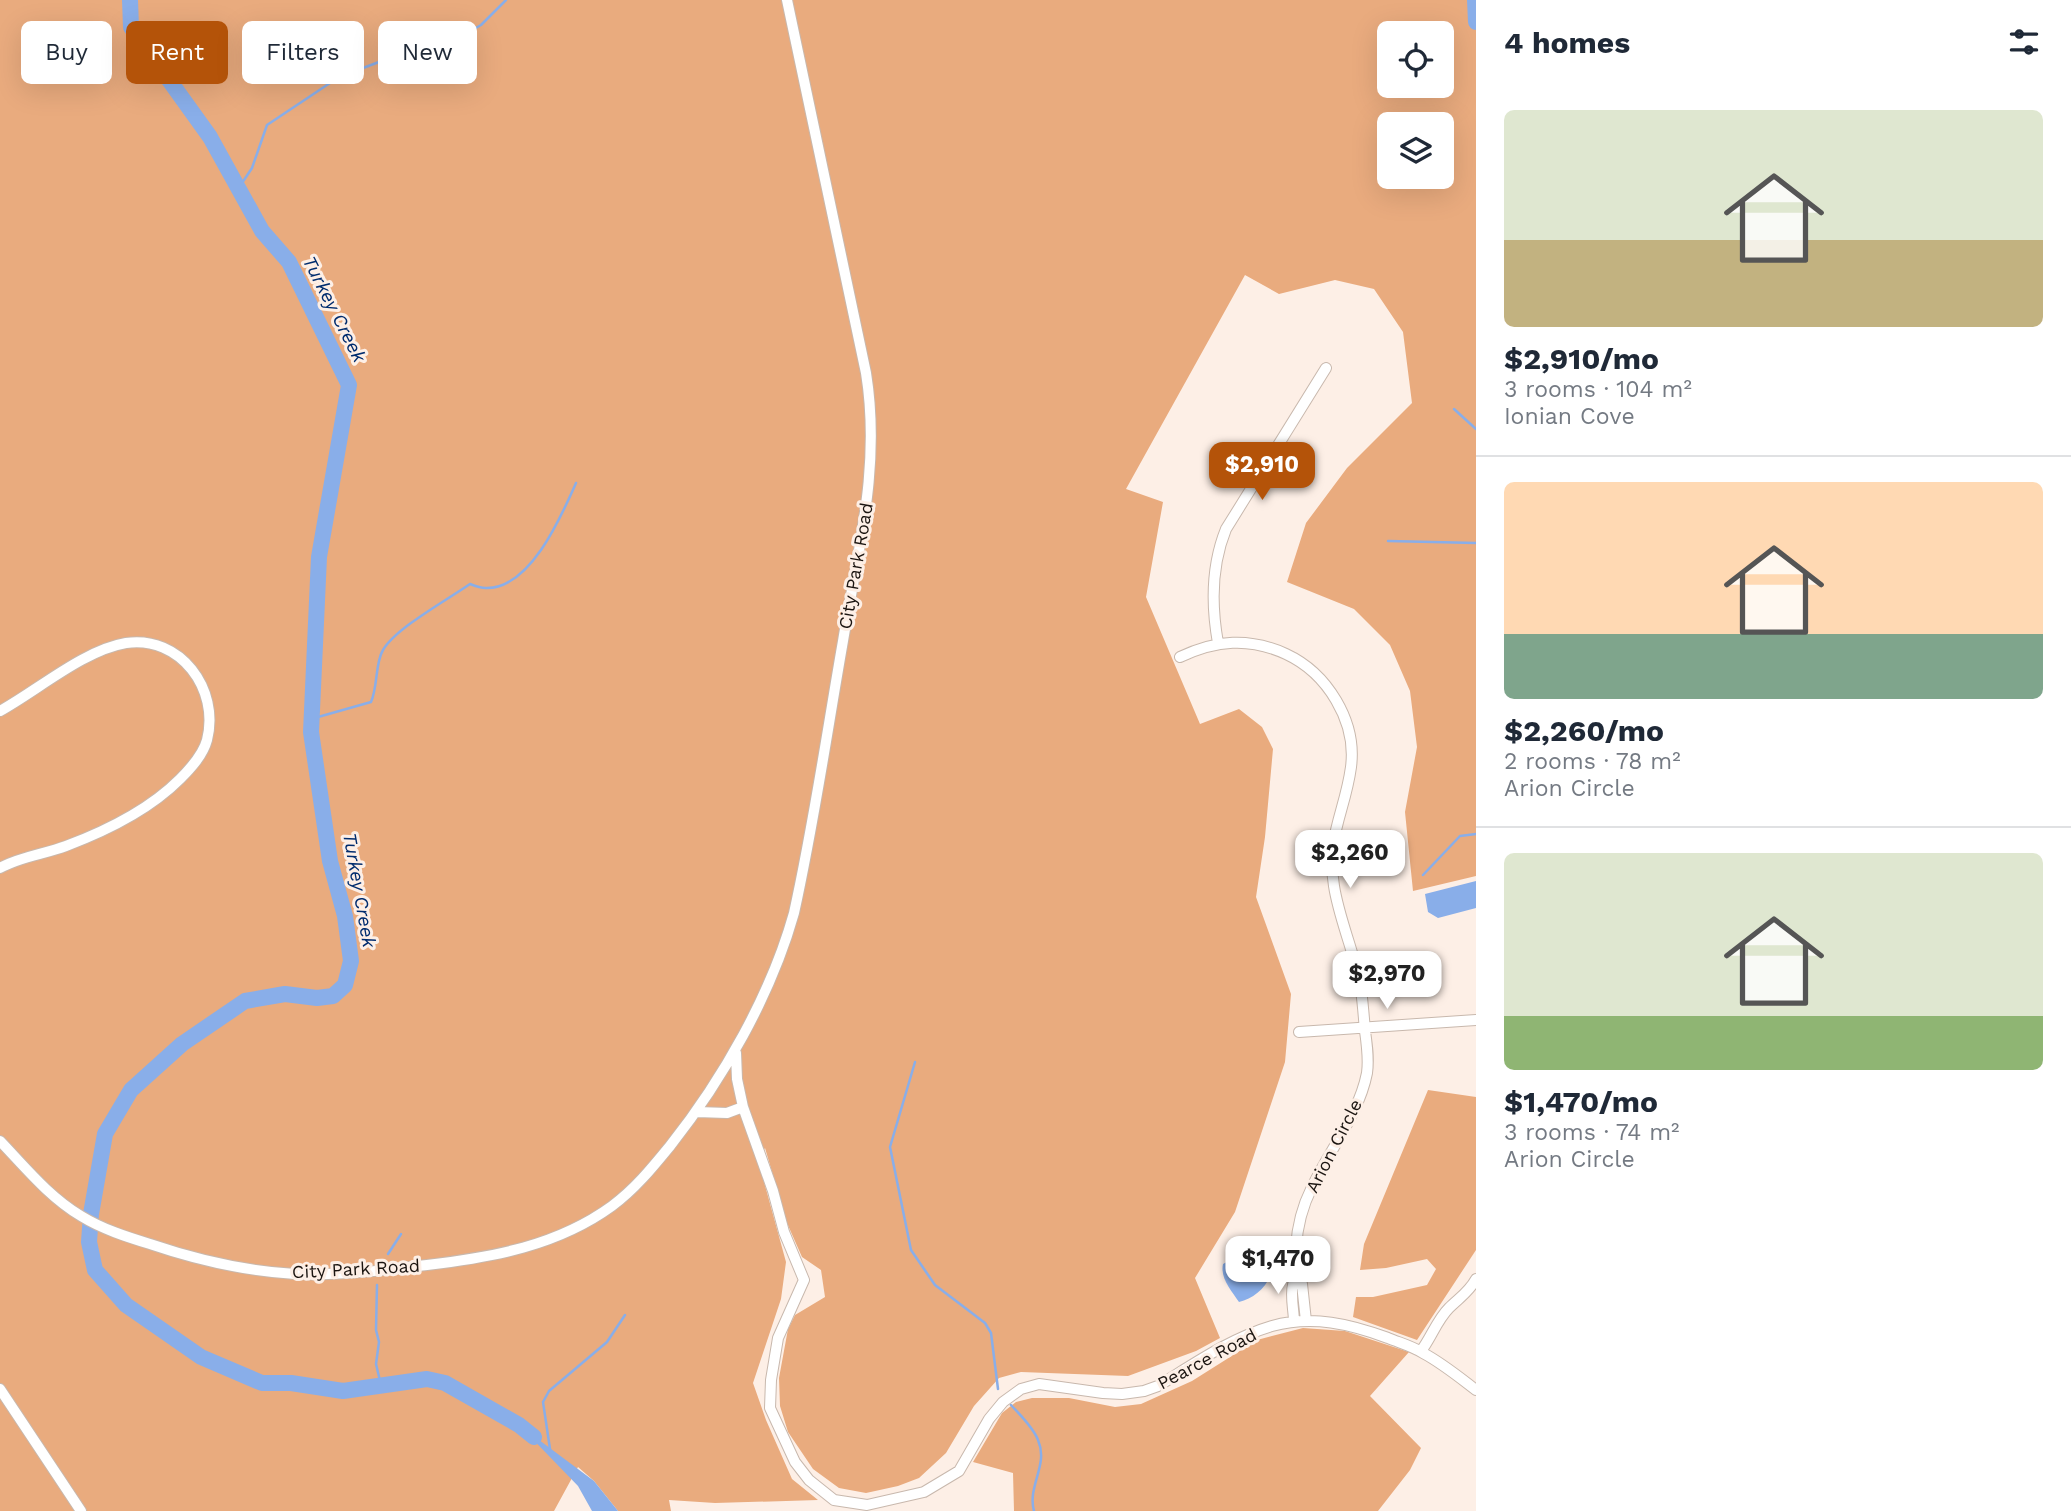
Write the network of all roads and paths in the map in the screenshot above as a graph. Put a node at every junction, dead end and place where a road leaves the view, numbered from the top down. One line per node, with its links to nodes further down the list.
1 (787, 0): 10 (street, City Park Road)
2 (1326, 368): 3 (street)
3 (1218, 643): 4 (street, Arion Circle); 8 (street, Arion Circle)
4 (1180, 657)
5 (0, 711): 6 (street)
6 (0, 868)
7 (1476, 1020): 8 (street)
8 (1365, 1028): 9 (street); 15 (street, Arion Circle)
9 (1299, 1032)
10 (736, 1048): 11 (street, Pearce Road); 12 (street, City Park Road)
11 (743, 1107): 12 (street); 15 (street, Pearce Road)
12 (697, 1112): 13 (street, City Park Road)
13 (0, 1141)
14 (1476, 1279): 16 (street)
15 (1300, 1321): 16 (street, Pearce Road)
16 (1421, 1351): 18 (street, Pearce Road)
17 (0, 1389): 19 (street)
18 (1476, 1390)
19 (82, 1511)

